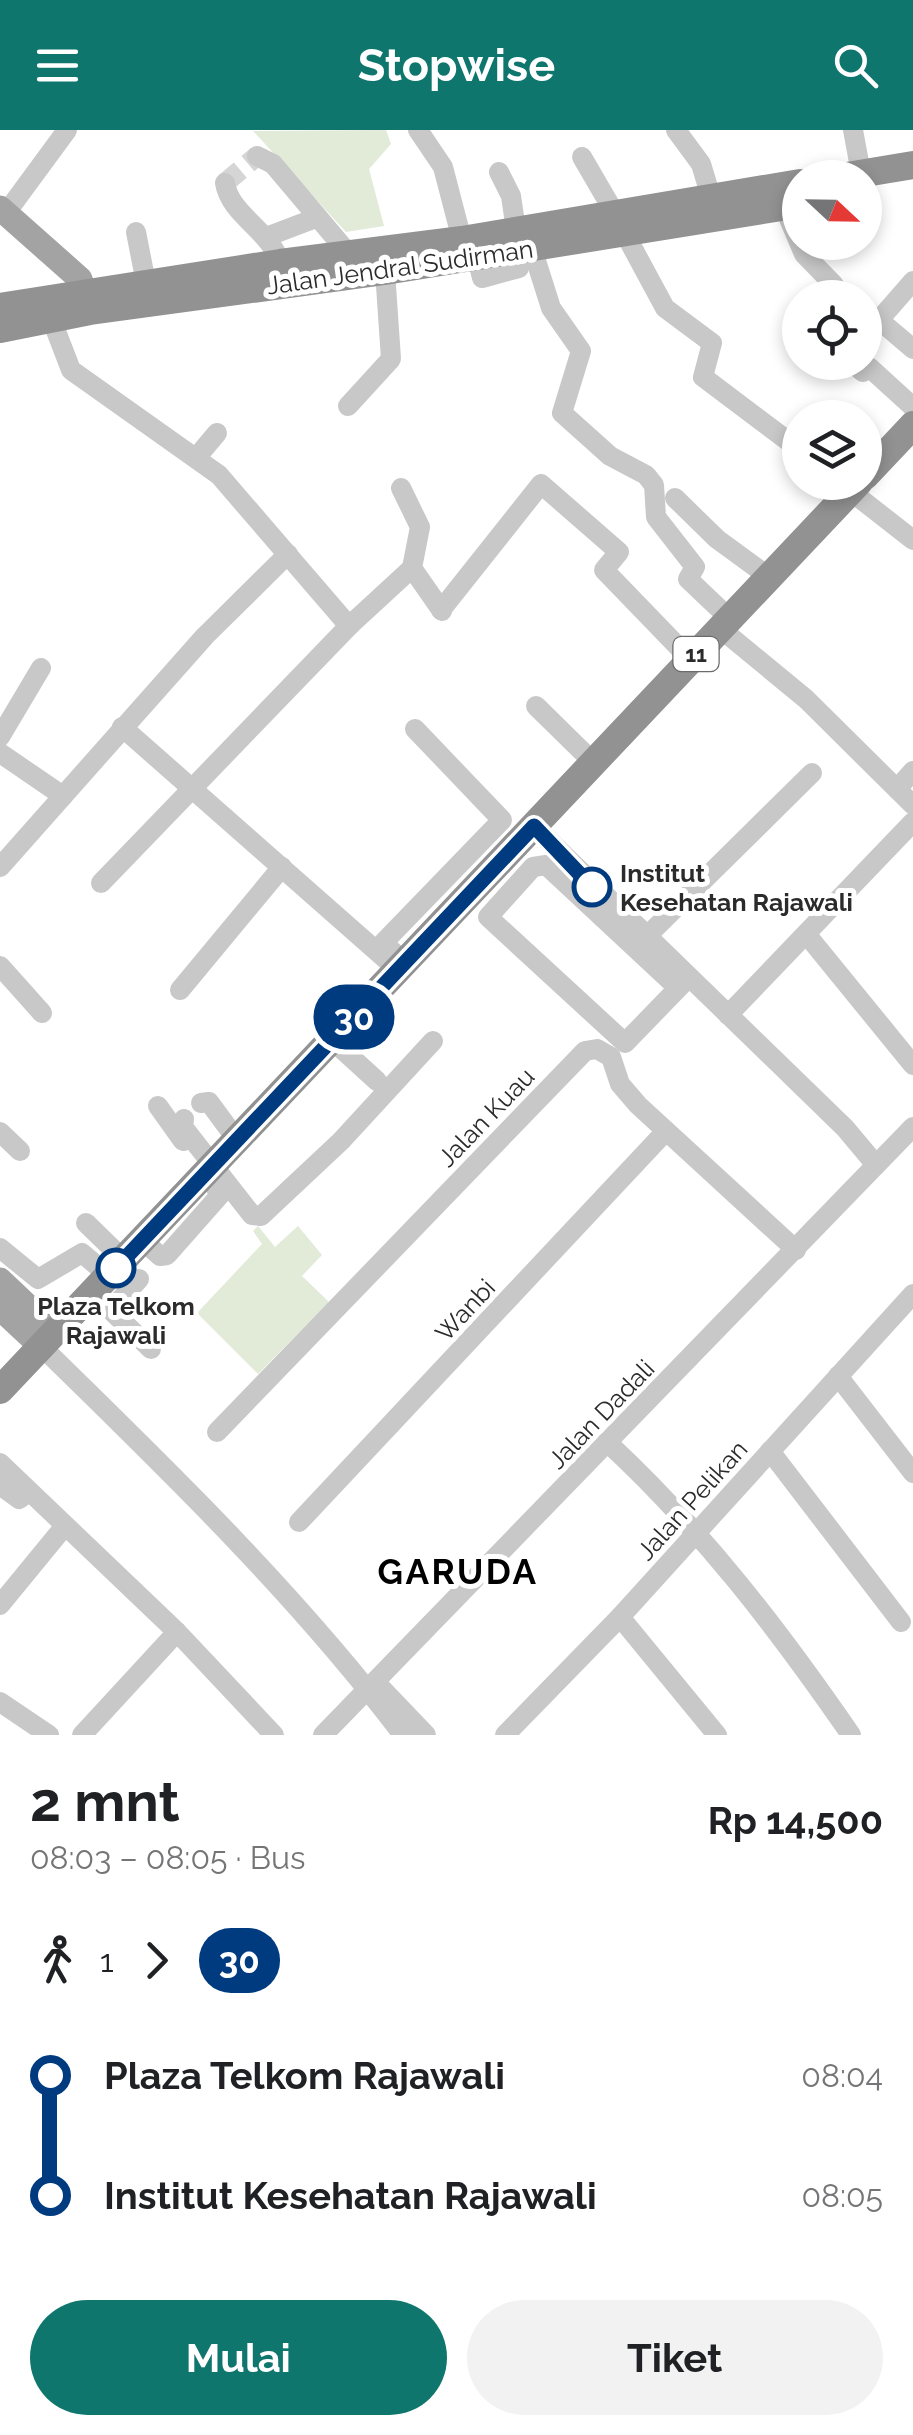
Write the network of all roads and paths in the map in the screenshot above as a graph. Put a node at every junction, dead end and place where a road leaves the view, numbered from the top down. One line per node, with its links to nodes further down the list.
1 (67, 130): 17 (street)
2 (418, 130): 22 (street)
3 (676, 130): 14 (street)
4 (856, 130): 7 (street)
5 (257, 156): 18 (street)
6 (582, 157): 19 (street)
7 (857, 160)
8 (913, 165): 10 (highway)
9 (499, 172): 23 (street)
10 (882, 173)
11 (882, 181): 13 (highway)
12 (225, 183): 21 (street)
13 (913, 183)
14 (711, 197): 15 (highway, Jalan Jendral Sudirman); 19 (highway, Jalan Jendral Sudirman)
15 (782, 198)
16 (782, 200): 19 (highway, Jalan Jendral Sudirman)
17 (3, 210): 31 (main road)
18 (316, 218): 21 (street); 24 (street)
19 (619, 222): 23 (highway, Jalan Jendral Sudirman); 43 (street)
20 (136, 232): 30 (street)
21 (266, 237): 27 (street)
22 (469, 248): 23 (highway, Jalan Jendral Sudirman); 23 (street); 26 (highway, Jalan Jendral Sudirman)
23 (522, 249): 54 (street)
24 (348, 253): 26 (highway, Jalan Jendral Sudirman); 27 (highway, Jalan Jendral Sudirman)
25 (810, 260): 28 (street)
26 (382, 261): 27 (highway, Jalan Jendral Sudirman); 39 (street)
27 (282, 273): 30 (highway, Jalan Jendral Sudirman); 31 (highway, Jalan Jendral Sudirman)
28 (829, 280)
29 (913, 281): 33 (street)
30 (146, 283): 31 (highway, Jalan Jendral Sudirman)
31 (88, 302): 32 (highway, Jalan Jendral Sudirman); 34 (highway, Jalan Jendral Sudirman)
32 (0, 307)
33 (882, 317)
34 (51, 318): 35 (highway, Jalan Jendral Sudirman); 45 (street)
35 (0, 329)
36 (882, 333): 37 (street)
37 (913, 349)
38 (882, 380): 40 (street)
39 (348, 406)
40 (913, 408)
41 (913, 425): 44 (highway, 11)
42 (218, 433): 45 (street)
43 (782, 436)
44 (882, 455)
45 (196, 458): 51 (street)
46 (401, 488): 52 (street)
47 (675, 498): 53 (street)
48 (838, 500): 53 (highway, 11)
49 (871, 500): 50 (street)
50 (913, 540)
51 (288, 554): 55 (street); 59 (street)
52 (412, 568): 55 (street); 56 (street)
53 (769, 577): 54 (highway, 11)
54 (725, 624): 56 (highway, 11); 66 (street)
55 (349, 626): 67 (street)
56 (691, 660): 63 (highway, 11)
57 (41, 668): 61 (street)
58 (536, 706): 63 (street)
59 (122, 727): 67 (street); 68 (street)
60 (415, 729): 71 (street)
61 (0, 737)
62 (0, 753): 68 (street)
63 (594, 763): 71 (highway, 11)
64 (913, 771): 66 (street)
65 (812, 773): 81 (street)
66 (897, 789): 69 (street)
67 (194, 791): 74 (street); 75 (street)
68 (63, 796): 73 (street)
69 (913, 805)
70 (913, 822): 80 (street)
71 (518, 830): 72 (street); 76 (highway, 11); 77 (street); 81 (street)
72 (542, 864): 78 (street); 84 (street)
73 (0, 866)
74 (282, 867): 83 (street); 85 (street)
75 (101, 884)
76 (466, 898): 78 (street); 79 (highway, 11)
77 (410, 915): 79 (street); 83 (street)
78 (488, 917): 84 (street)
79 (432, 934): 83 (highway, 11)
80 (807, 934): 87 (street); 90 (street)
81 (646, 938): 84 (street)
82 (0, 966): 86 (street)
83 (401, 967): 88 (highway, 11)
84 (683, 982): 87 (street)
85 (180, 990)
86 (42, 1013)
87 (728, 1015): 100 (street)
88 (332, 1040): 91 (street); 98 (highway, 11)
89 (433, 1041): 101 (street)
90 (913, 1064)
91 (377, 1081)
92 (202, 1103): 98 (street)
93 (158, 1106): 101 (street)
94 (184, 1118): 101 (street)
95 (913, 1126): 100 (street, Jalan Dadali)
96 (666, 1130): 104 (street, Jalan Kuau); 113 (street, Jalan Kuau); 120 (street, Wanbi)
97 (0, 1132): 99 (street)
98 (237, 1140): 101 (highway, 11)
99 (20, 1151)
100 (880, 1161): 104 (street, Jalan Dadali)
101 (210, 1169): 105 (highway, 11)
102 (86, 1223): 105 (street)
103 (0, 1248): 105 (street)
104 (796, 1250): 114 (street, Jalan Dadali)
105 (120, 1276): 109 (highway, 11); 110 (street)
106 (0, 1280): 109 (main road)
107 (909, 1306): 111 (street, Jalan Pelikan)
108 (0, 1308): 109 (main road)
109 (49, 1340): 112 (highway); 127 (street)
110 (151, 1349)
111 (838, 1376): 115 (street, Jalan Pelikan); 117 (street)
112 (0, 1390)
113 (216, 1432)
114 (608, 1442): 122 (street); 127 (street, Jalan Dadali)
115 (770, 1451): 122 (street, Jalan Pelikan); 125 (street)
116 (0, 1463): 119 (street)
117 (913, 1473)
118 (0, 1485): 119 (street)
119 (29, 1492): 121 (street)
120 (299, 1522)
121 (64, 1528): 123 (street); 126 (street)
122 (698, 1530): 124 (street, Jalan Pelikan); 137 (street)
123 (0, 1605)
124 (620, 1617): 135 (street, Jalan Pelikan); 136 (street)
125 (901, 1622)
126 (177, 1632): 130 (street); 131 (street)
127 (374, 1691): 132 (street, Jalan Dadali); 133 (street); 134 (street)
128 (0, 1702): 129 (street)
129 (48, 1735)
130 (82, 1735)
131 (274, 1735)
132 (323, 1735)
133 (403, 1735)
134 (426, 1735)
135 (505, 1735)
136 (717, 1735)
137 (851, 1735)

